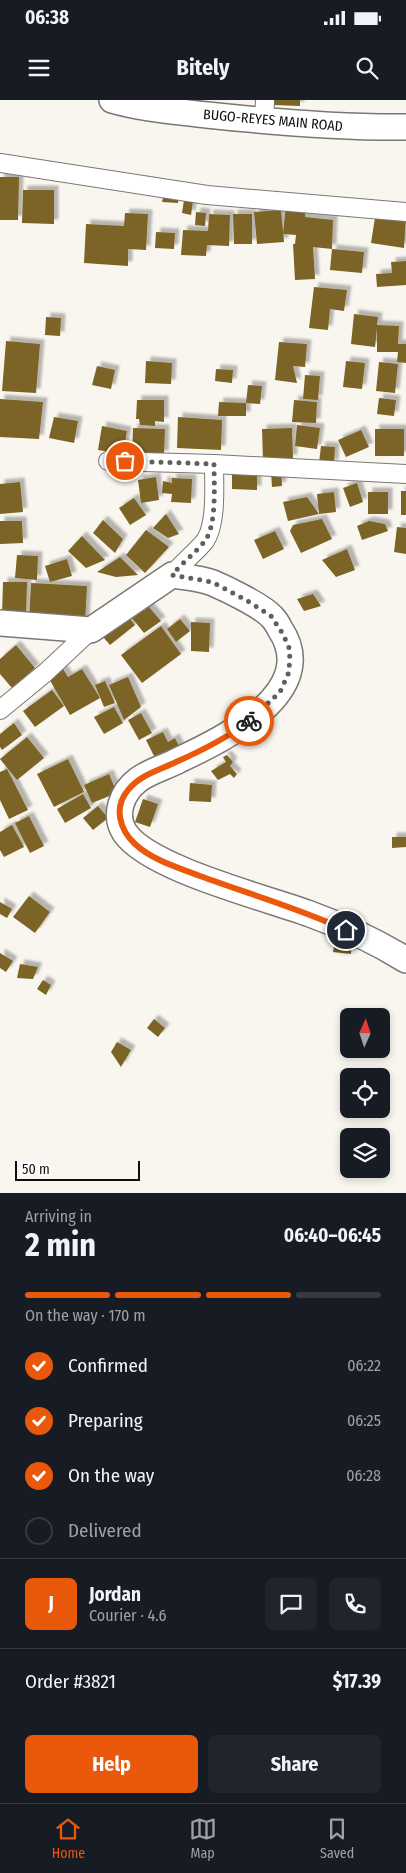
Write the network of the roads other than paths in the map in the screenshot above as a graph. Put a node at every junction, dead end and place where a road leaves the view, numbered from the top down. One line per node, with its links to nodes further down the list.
1 (112, 100): 2 (street, BUGO-REYES MAIN ROAD)
2 (264, 111): 3 (street, BUGO-REYES MAIN ROAD)
3 (406, 128)
4 (0, 163): 5 (street)
5 (406, 212)
6 (108, 461): 7 (street)
7 (214, 464): 8 (street); 9 (street)
8 (406, 474)
9 (172, 575): 11 (street); 13 (street)
10 (0, 623): 11 (street)
11 (91, 630): 12 (street)
12 (0, 710)
13 (406, 960)

